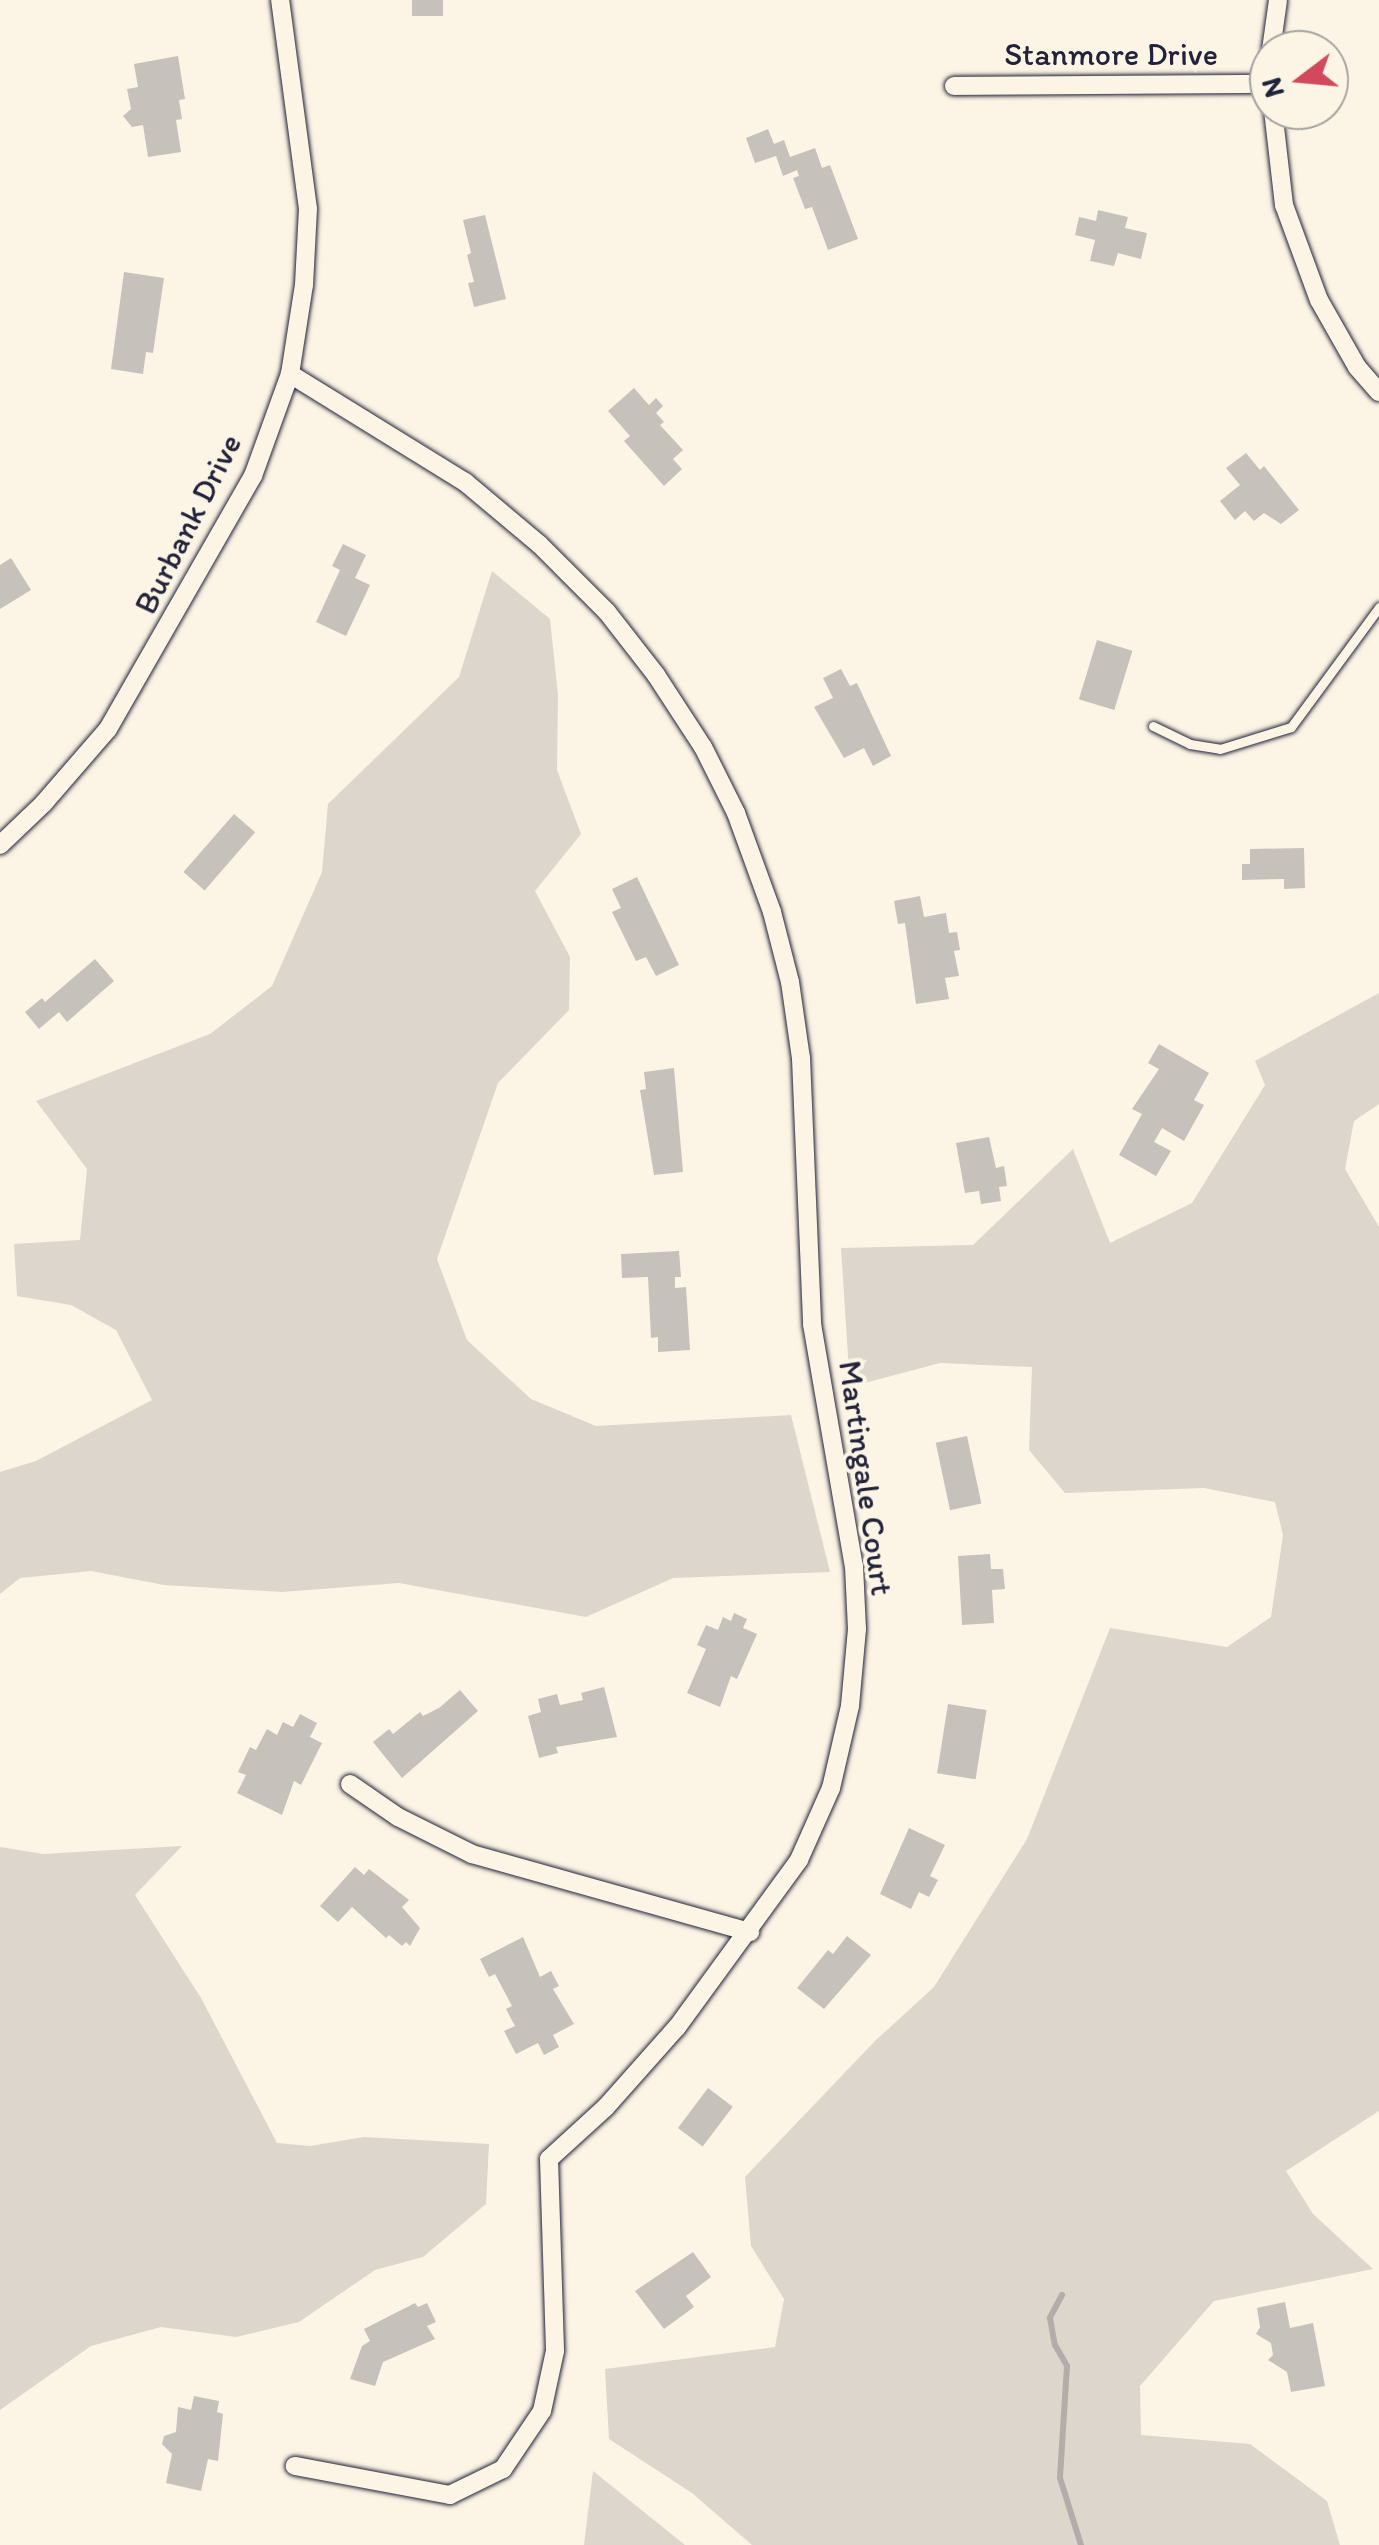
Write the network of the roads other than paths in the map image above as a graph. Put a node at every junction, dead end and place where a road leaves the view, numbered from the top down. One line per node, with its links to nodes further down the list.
1 (280, 0): 7 (street, Burbank Drive)
2 (1278, 0): 3 (street)
3 (1274, 30)
4 (1249, 84): 5 (street, Stanmore Drive)
5 (954, 86)
6 (1275, 130): 8 (street)
7 (290, 374): 11 (street, Burbank Drive); 13 (street, Martingale Court)
8 (1379, 392)
9 (1379, 607): 10 (lane)
10 (1153, 726)
11 (3, 835)
12 (350, 1784): 13 (street)
13 (750, 1932): 14 (street, Martingale Court)
14 (295, 2466)

